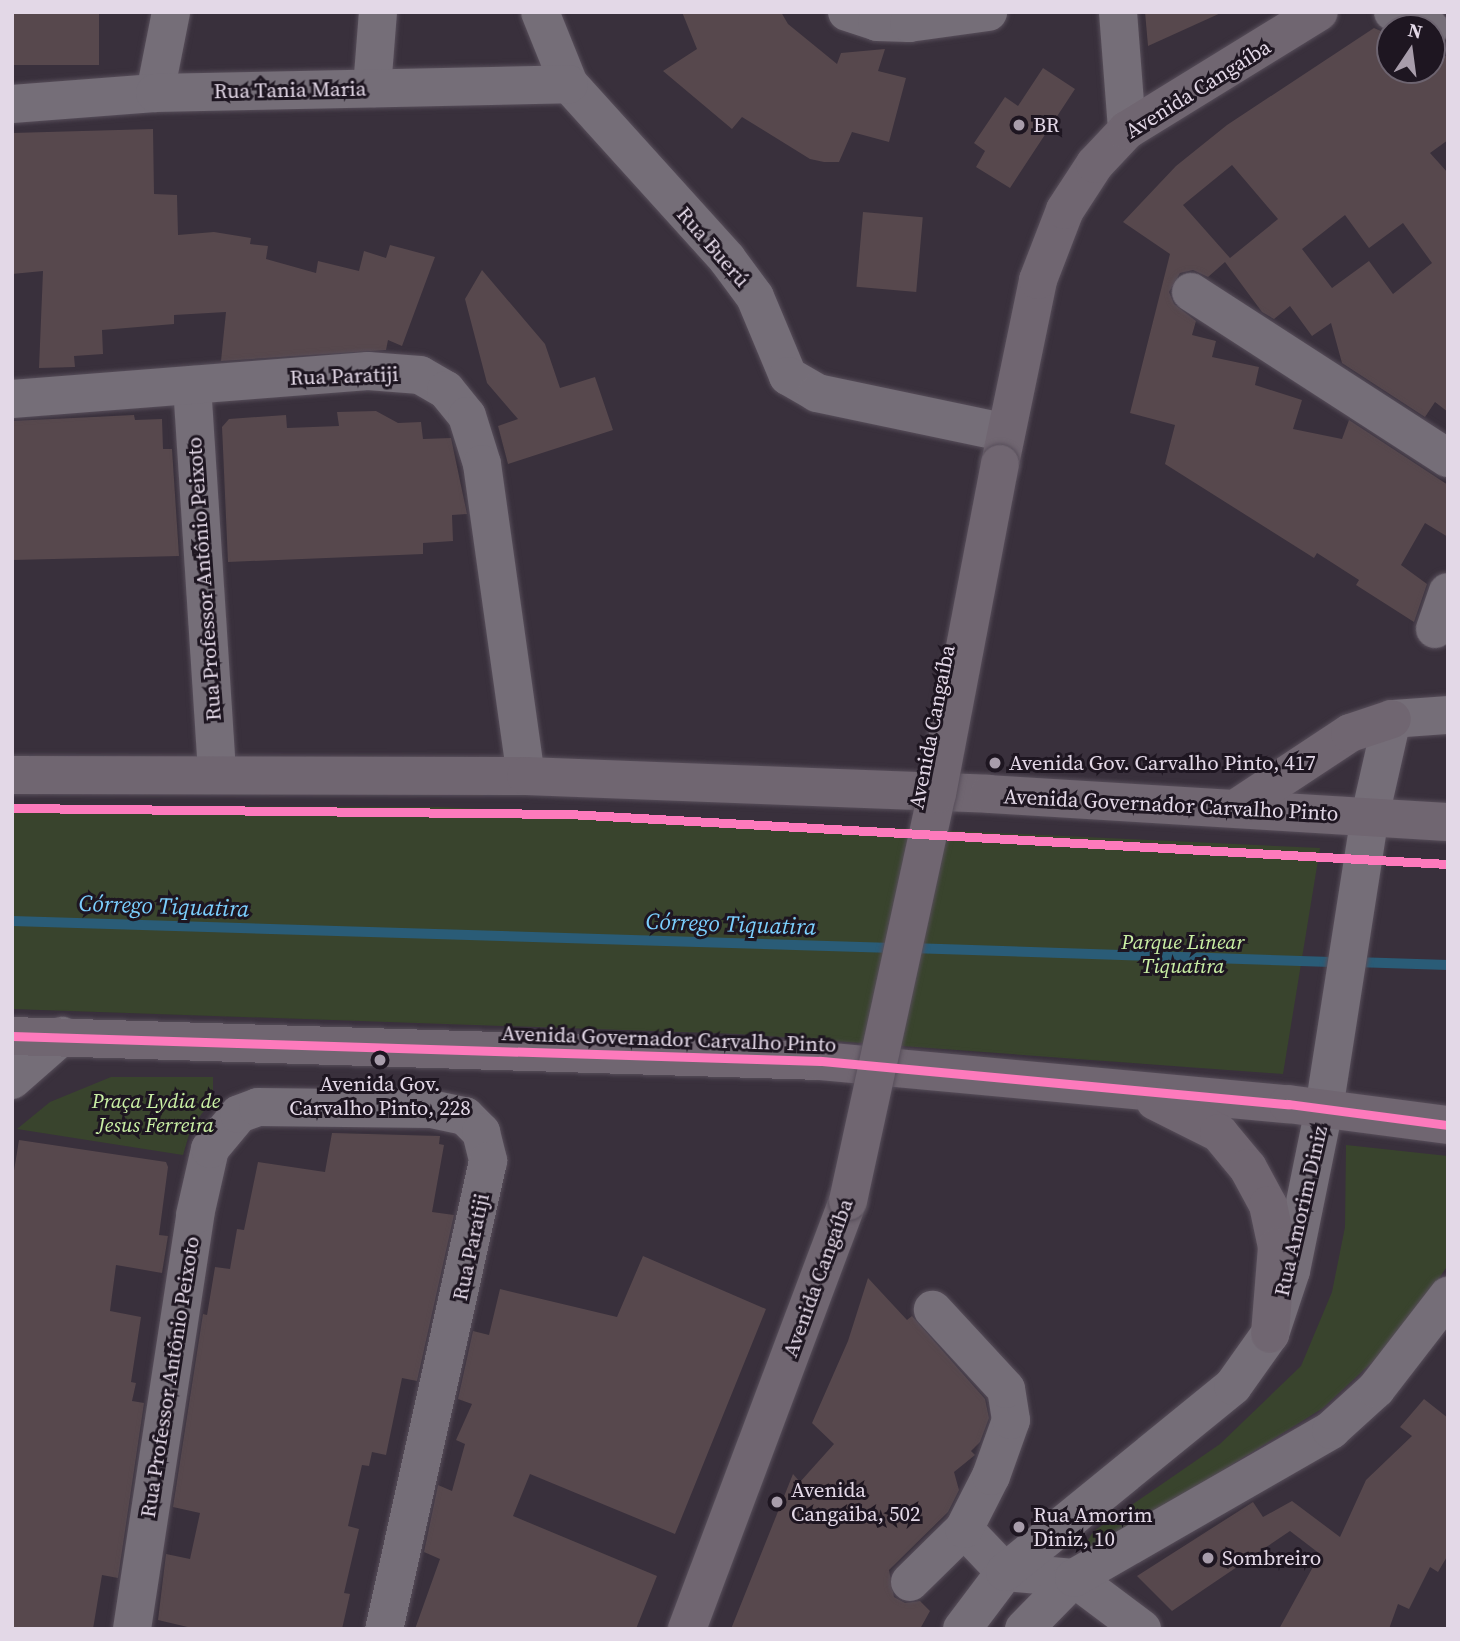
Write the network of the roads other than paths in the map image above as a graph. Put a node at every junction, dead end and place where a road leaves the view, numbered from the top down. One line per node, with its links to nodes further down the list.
1 (171, 12): 10 (street)
2 (378, 12): 9 (street)
3 (540, 12): 8 (street, Rua Buerú)
4 (847, 12): 5 (street)
5 (988, 12)
6 (1118, 12): 12 (street)
7 (1319, 12): 12 (main road, Avenida Cangaíba)
8 (569, 84): 9 (street, Rua Tania Maria); 18 (street, Rua Buerú)
9 (372, 88): 10 (street, Rua Tania Maria)
10 (155, 93): 11 (street, Rua Tania Maria)
11 (12, 104)
12 (1127, 130): 18 (main road, Avenida Cangaíba)
13 (1191, 292): 19 (street)
14 (12, 382): 16 (street)
15 (192, 385): 16 (street, Rua Paratiji); 24 (street, Rua Professor Antônio Peixoto); 26 (street, Rua Paratiji)
16 (50, 397): 17 (street, Rua Paratiji)
17 (12, 399)
18 (1003, 449): 46 (main road, Avenida Cangaíba, bridge)
19 (1448, 458)
20 (1448, 592): 21 (street)
21 (1435, 629)
22 (1448, 715): 23 (street)
23 (1392, 719): 27 (main road); 28 (street, Rua Amorim Diniz)
24 (217, 774): 25 (main road, Avenida Governador Carvalho Pinto); 26 (main road, Avenida Governador Carvalho Pinto)
25 (12, 775)
26 (526, 776): 27 (main road, Avenida Governador Carvalho Pinto)
27 (1238, 807): 28 (main road, Avenida Governador Carvalho Pinto)
28 (1370, 816): 29 (main road, Avenida Governador Carvalho Pinto); 34 (street, Rua Amorim Diniz)
29 (1448, 822)
30 (12, 1036): 31 (main road, Avenida Governador Carvalho Pinto)
31 (62, 1036): 32 (street); 33 (main road, Avenida Governador Carvalho Pinto)
32 (12, 1080)
33 (1137, 1092): 34 (main road, Avenida Governador Carvalho Pinto); 39 (main road)
34 (1324, 1109): 35 (main road, Avenida Governador Carvalho Pinto); 39 (street, Rua Amorim Diniz)
35 (1448, 1125)
36 (222, 1130): 44 (street, Rua Professor Antônio Peixoto); 45 (street, Rua Paratiji)
37 (1448, 1296): 42 (street)
38 (933, 1310): 40 (street)
39 (1270, 1334): 41 (street, Rua Amorim Diniz)
40 (964, 1529): 41 (street); 43 (street)
41 (1005, 1572): 42 (street); 47 (street, Rua Amorim Diniz)
42 (1074, 1578): 48 (street); 49 (street)
43 (910, 1581)
44 (132, 1629)
45 (384, 1629)
46 (687, 1629)
47 (962, 1629)
48 (1024, 1629)
49 (1142, 1629)

